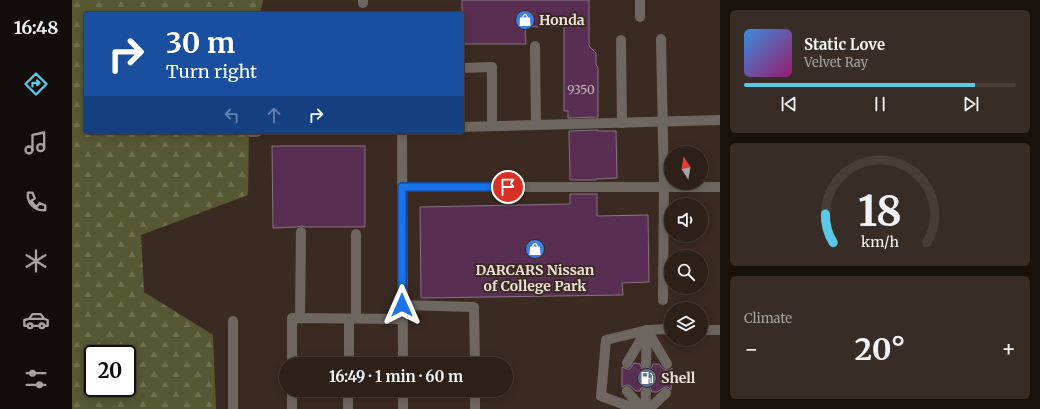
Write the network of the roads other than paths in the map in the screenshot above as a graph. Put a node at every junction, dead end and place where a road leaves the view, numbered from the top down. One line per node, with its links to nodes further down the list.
1 (640, 0): 2 (street)
2 (640, 18)
3 (661, 39): 8 (street)
4 (621, 40): 9 (street)
5 (535, 46): 10 (street)
6 (464, 68): 11 (street)
7 (720, 120): 8 (street)
8 (662, 122): 9 (street); 15 (street)
9 (622, 123): 10 (street)
10 (536, 125): 11 (street)
11 (492, 126): 12 (street)
12 (464, 127)
13 (402, 134): 14 (street)
14 (402, 187): 15 (street); 21 (street)
15 (664, 187): 20 (street)
16 (708, 187): 17 (street)
17 (720, 187)
18 (301, 232): 22 (street)
19 (356, 234): 23 (street)
20 (663, 300)
21 (402, 305): 24 (street); 33 (street)
22 (300, 318): 23 (street); 30 (street)
23 (352, 319): 24 (street); 31 (street)
24 (403, 319): 32 (street)
25 (233, 321): 44 (street)
26 (646, 330): 27 (street); 34 (street); 35 (street); 36 (street); 49 (street)
27 (664, 330)
28 (708, 330): 29 (street)
29 (720, 330)
30 (292, 357)
31 (349, 357)
32 (403, 357)
33 (474, 357)
34 (628, 363)
35 (646, 364)
36 (667, 364)
37 (627, 391): 50 (street)
38 (646, 392): 51 (street)
39 (666, 393): 52 (street)
40 (292, 397): 45 (street)
41 (348, 397): 46 (street)
42 (403, 397): 47 (street)
43 (475, 397): 48 (street)
44 (233, 409)
45 (292, 409)
46 (348, 409)
47 (403, 409)
48 (475, 409)
49 (636, 409)
50 (642, 409)
51 (645, 409)
52 (649, 409)

